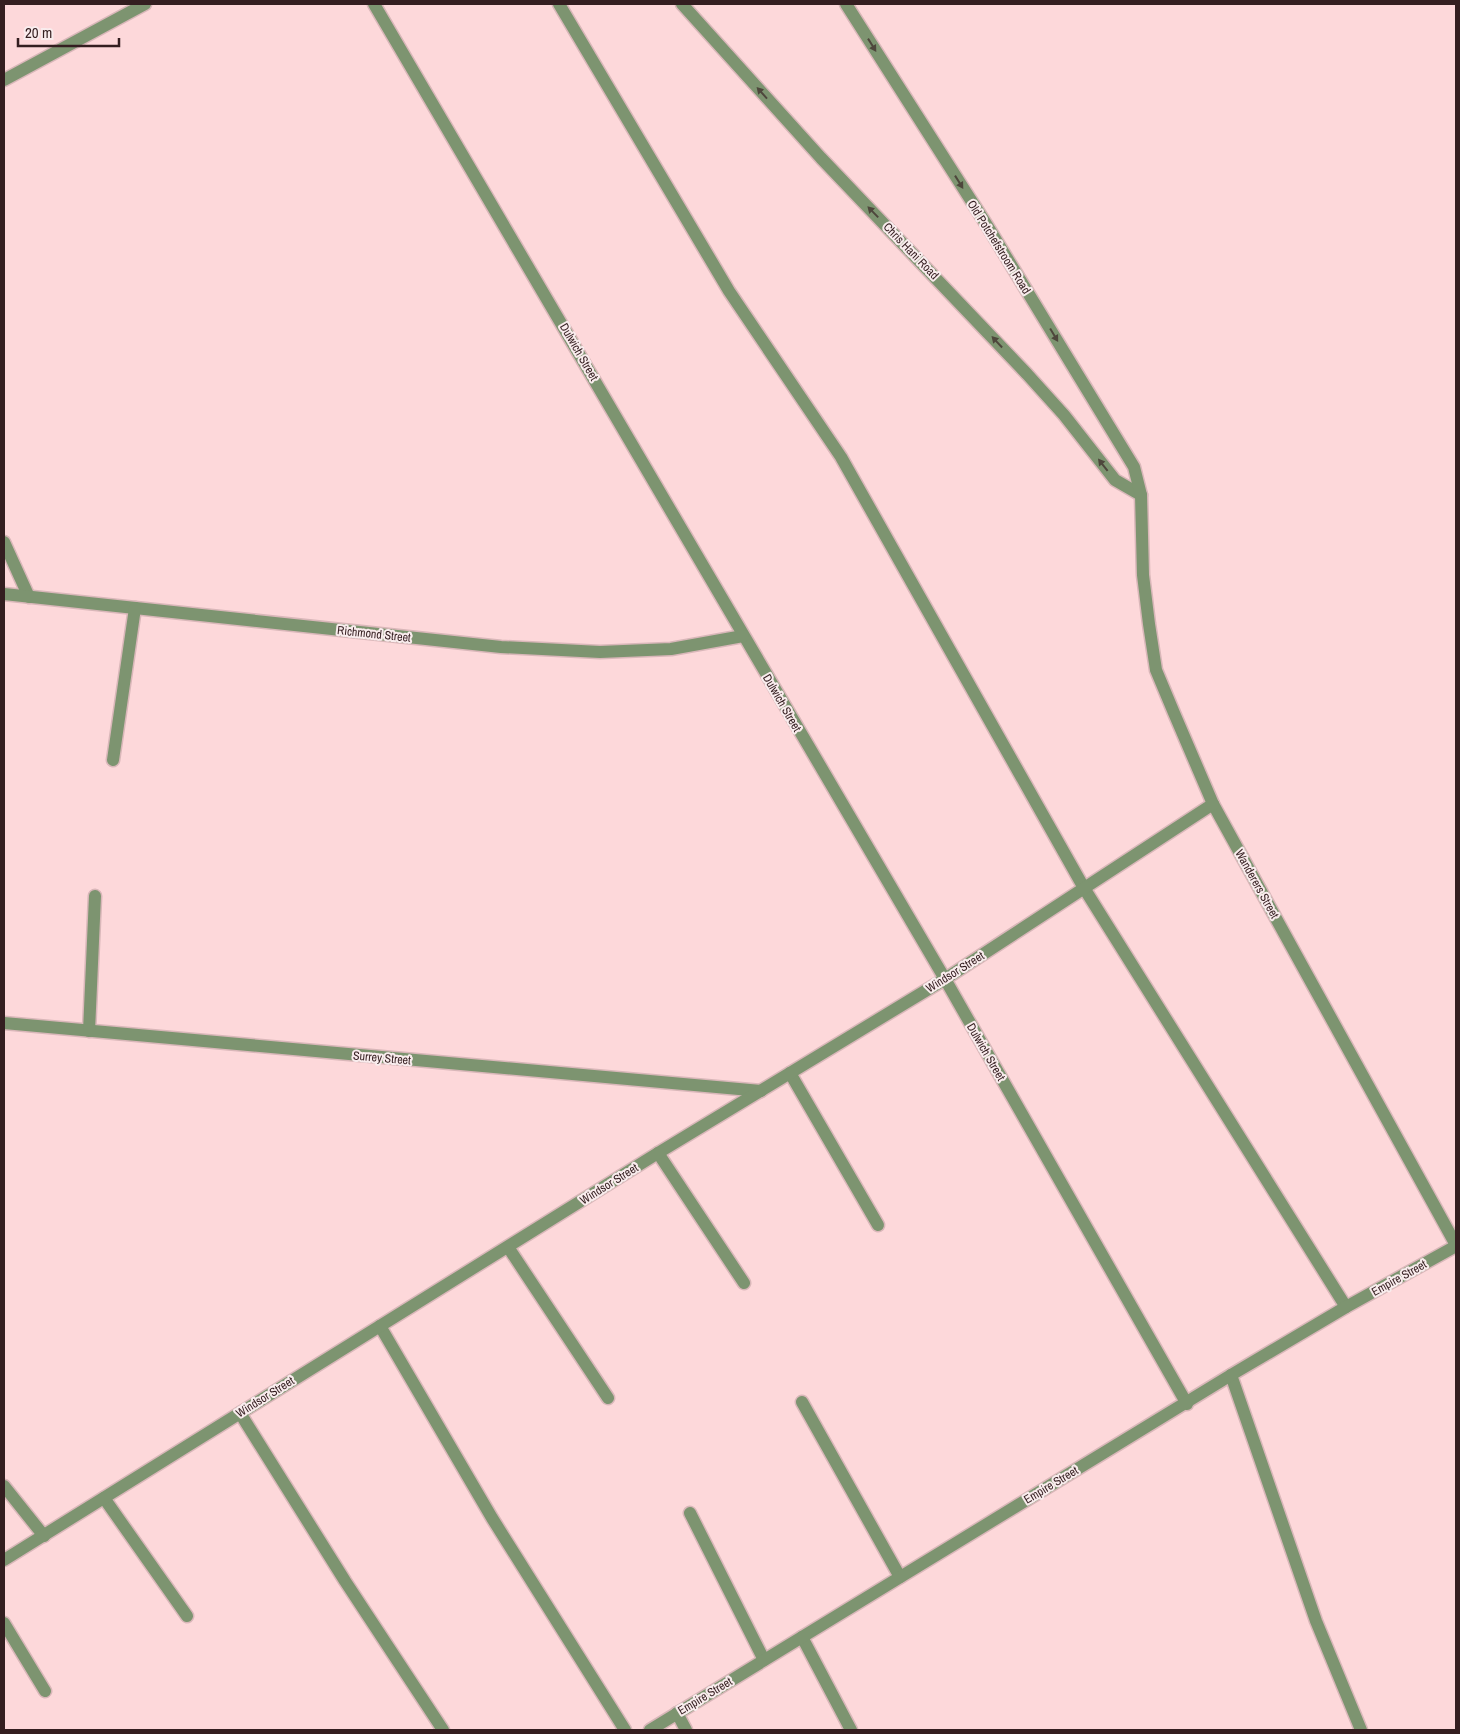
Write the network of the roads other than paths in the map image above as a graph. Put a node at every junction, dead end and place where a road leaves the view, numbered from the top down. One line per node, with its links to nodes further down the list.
1 (145, 4): 6 (street)
2 (374, 4): 12 (street, Dulwich Street)
3 (559, 4): 15 (street)
4 (682, 4): 7 (street, Chris Hani Road, one-way to 4)
5 (846, 4): 7 (street, Old Potchefstroom Road, one-way to 7)
6 (4, 80)
7 (1141, 495): 14 (street, Wanderers Street)
8 (4, 542): 10 (street)
9 (4, 594): 10 (street, Richmond Street)
10 (29, 597): 11 (street, Richmond Street)
11 (135, 608): 12 (street, Richmond Street); 13 (street)
12 (744, 636): 17 (street, Dulwich Street)
13 (114, 760)
14 (1213, 804): 15 (street, Windsor Street); 25 (street, Wanderers Street)
15 (1084, 888): 17 (street, Windsor Street); 27 (street)
16 (95, 896): 19 (street)
17 (944, 979): 20 (street, Windsor Street); 32 (street, Dulwich Street)
18 (4, 1023): 19 (street, Surrey Street)
19 (89, 1031): 21 (street, Surrey Street)
20 (790, 1073): 21 (street, Windsor Street); 23 (street)
21 (761, 1091): 22 (street, Windsor Street)
22 (658, 1153): 24 (street, Windsor Street); 26 (street)
23 (878, 1224)
24 (508, 1246): 28 (street, Windsor Street); 30 (street)
25 (1456, 1246): 27 (street, Empire Street)
26 (744, 1283)
27 (1346, 1307): 29 (street, Empire Street)
28 (380, 1326): 33 (street, Windsor Street); 47 (street)
29 (1231, 1375): 32 (street, Empire Street); 51 (street)
30 (608, 1398)
31 (802, 1402): 39 (street)
32 (1187, 1404): 39 (street, Empire Street)
33 (240, 1413): 35 (street, Windsor Street); 46 (street)
34 (4, 1486): 37 (street)
35 (104, 1498): 37 (street, Windsor Street); 40 (street)
36 (690, 1513): 43 (street)
37 (44, 1536): 38 (street, Windsor Street)
38 (4, 1560)
39 (900, 1577): 42 (street, Empire Street)
40 (187, 1616)
41 (4, 1623): 44 (street)
42 (802, 1637): 43 (street, Empire Street); 50 (street)
43 (764, 1660): 45 (street, Empire Street)
44 (45, 1691)
45 (677, 1713): 48 (street, Empire Street); 49 (street)
46 (443, 1730)
47 (625, 1730)
48 (650, 1730)
49 (686, 1730)
50 (851, 1730)
51 (1361, 1730)

